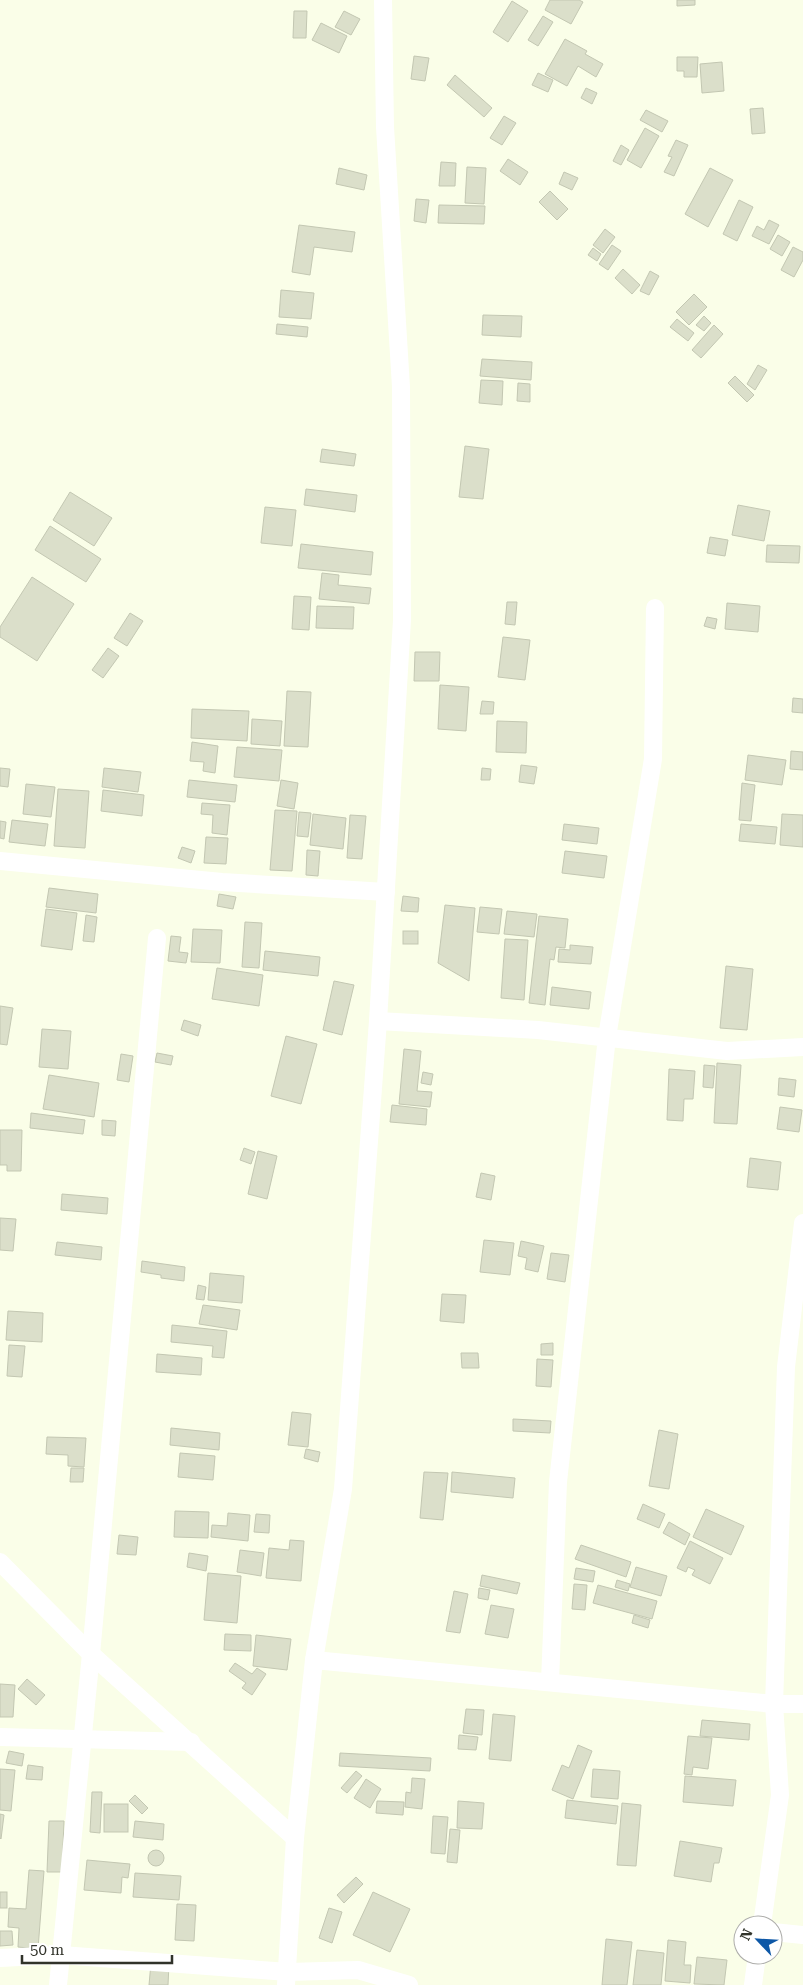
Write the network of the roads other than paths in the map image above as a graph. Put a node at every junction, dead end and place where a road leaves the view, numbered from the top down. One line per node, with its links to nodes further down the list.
1 (383, 0): 4 (street)
2 (655, 608): 7 (street)
3 (0, 860): 4 (street)
4 (386, 892): 6 (street)
5 (157, 938): 11 (street)
6 (378, 1021): 7 (street); 12 (street)
7 (607, 1037): 8 (street); 13 (street)
8 (803, 1047)
9 (803, 1223): 14 (street)
10 (0, 1562): 11 (street)
11 (91, 1654): 17 (street); 18 (street)
12 (314, 1660): 13 (street); 19 (street)
13 (550, 1682): 14 (street)
14 (774, 1704): 15 (street); 20 (street)
15 (803, 1704)
16 (0, 1737): 17 (street)
17 (82, 1739): 18 (street); 23 (street)
18 (191, 1742): 19 (street)
19 (295, 1838): 26 (street)
20 (763, 1915)
21 (783, 1933): 22 (street)
22 (803, 1935)
23 (61, 1955): 24 (street); 26 (street); 27 (street)
24 (0, 1958)
25 (756, 1965): 29 (street)
26 (287, 1979): 28 (street)
27 (58, 1985)
28 (409, 1985)
29 (753, 1985)

